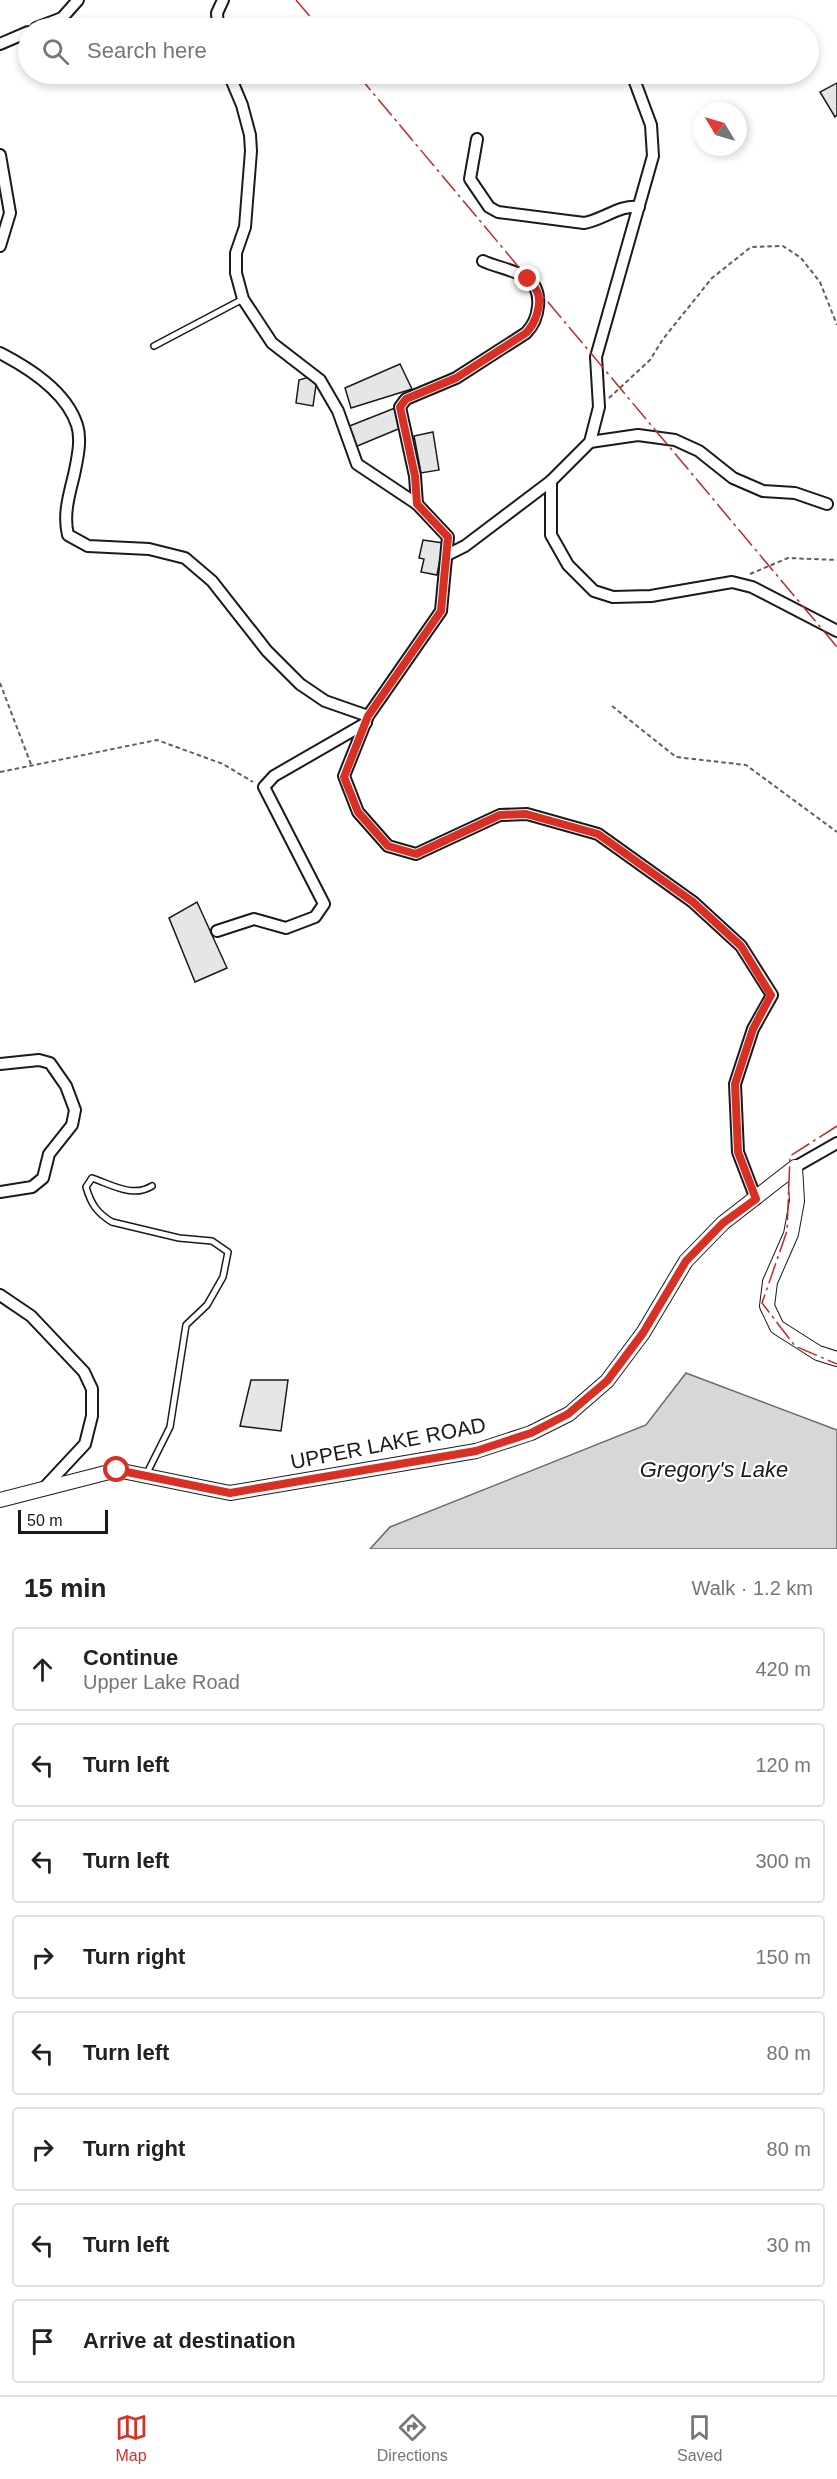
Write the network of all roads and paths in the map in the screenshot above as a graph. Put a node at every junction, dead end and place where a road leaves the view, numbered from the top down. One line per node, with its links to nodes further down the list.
1 (78, 0): 3 (street)
2 (223, 0): 4 (street)
3 (62, 18)
4 (217, 18)
5 (18, 36): 6 (street)
6 (0, 44)
7 (233, 84): 14 (street)
8 (636, 84): 11 (street)
9 (477, 140): 11 (street)
10 (0, 155): 12 (street)
11 (639, 207): 18 (street)
12 (0, 246)
13 (483, 261): 21 (street)
14 (243, 299): 16 (lane); 21 (street)
15 (837, 325): 18 (path)
16 (154, 346)
17 (0, 353): 29 (street)
18 (599, 407): 19 (street)
19 (590, 442): 20 (street); 22 (street)
20 (551, 481): 23 (street); 25 (street)
21 (417, 504): 23 (street)
22 (827, 504)
23 (447, 555): 29 (street)
24 (837, 560): 25 (path)
25 (732, 582): 26 (street)
26 (837, 631)
27 (0, 683): 30 (path)
28 (612, 705): 33 (path)
29 (367, 720): 32 (street); 40 (street)
30 (32, 767): 31 (path); 32 (path)
31 (0, 772)
32 (264, 788): 34 (street)
33 (837, 832)
34 (218, 931)
35 (0, 1064): 39 (street)
36 (837, 1143): 37 (street)
37 (795, 1167): 40 (street, UPPER LAKE ROAD); 42 (street)
38 (152, 1186): 43 (lane)
39 (0, 1192)
40 (756, 1199): 43 (street, UPPER LAKE ROAD)
41 (0, 1296): 44 (street)
42 (837, 1359)
43 (146, 1476): 44 (street, UPPER LAKE ROAD)
44 (43, 1489): 45 (street, UPPER LAKE ROAD)
45 (0, 1500)

